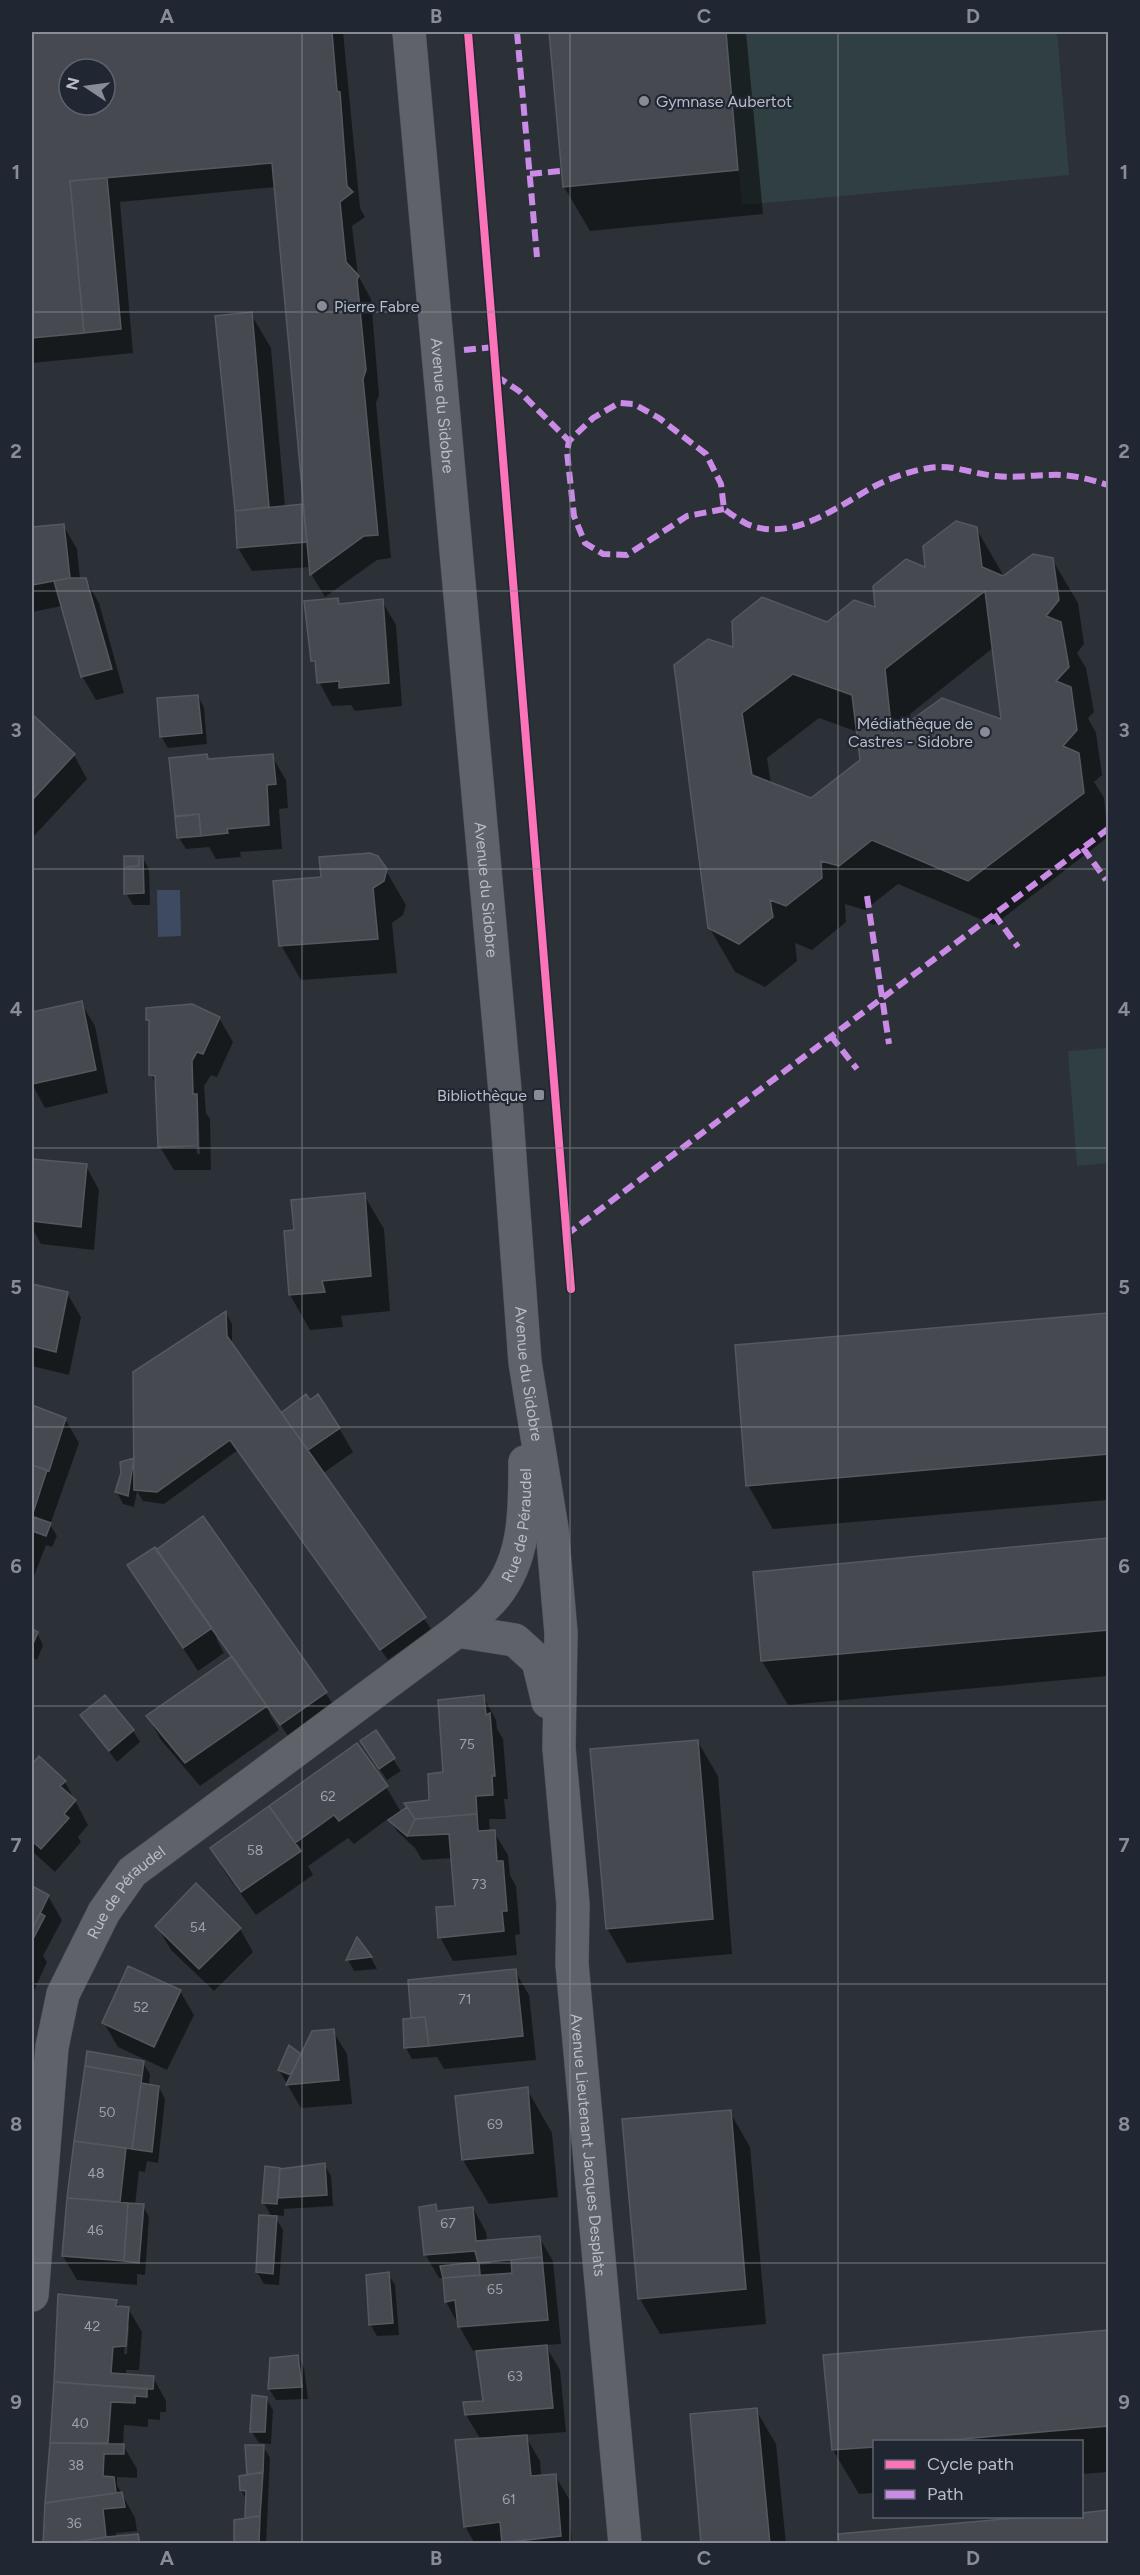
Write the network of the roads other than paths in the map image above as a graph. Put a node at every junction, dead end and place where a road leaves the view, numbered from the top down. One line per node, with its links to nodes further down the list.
1 (409, 32): 2 (main road, Avenue du Sidobre)
2 (525, 1362): 3 (main road, Rue de Péraudel); 4 (main road, Avenue du Sidobre)
3 (457, 1631): 4 (main road); 5 (main road, Rue de Péraudel)
4 (558, 1748): 6 (main road, Avenue Lieutenant Jacques Desplats)
5 (32, 2295)
6 (625, 2544)

